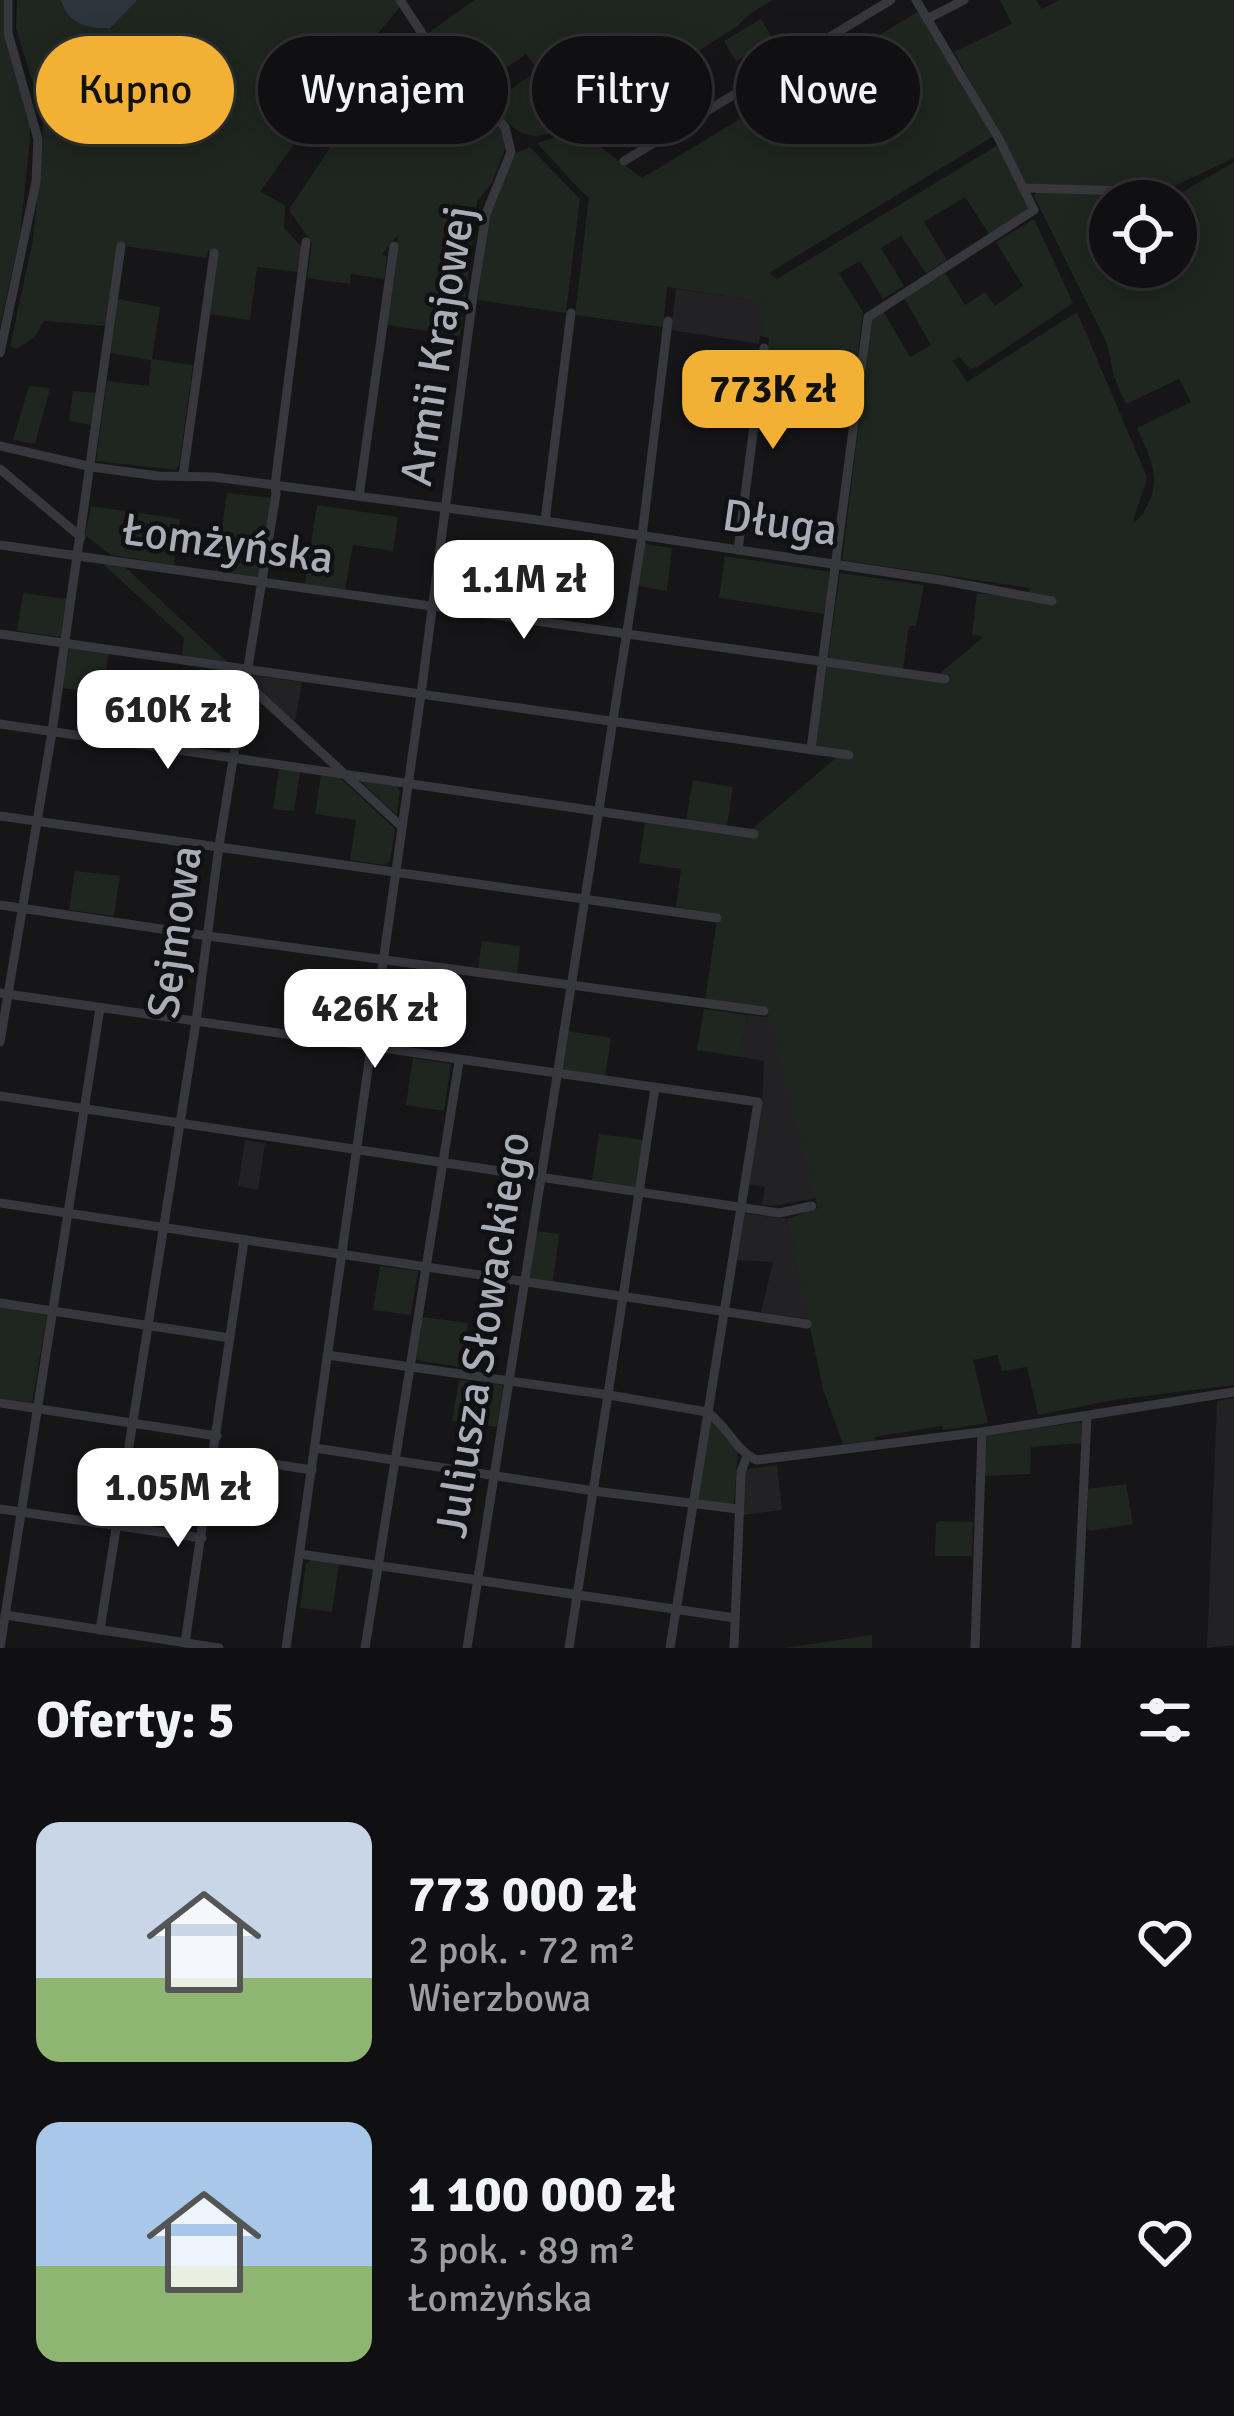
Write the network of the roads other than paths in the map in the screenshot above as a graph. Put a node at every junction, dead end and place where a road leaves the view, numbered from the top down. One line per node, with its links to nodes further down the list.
1 (8, 0): 17 (street)
2 (400, 0): 24 (street, Armii Krajowej)
3 (892, 0): 7 (street)
4 (916, 0): 6 (street)
5 (964, 0): 6 (street)
6 (927, 19): 8 (street)
7 (624, 161)
8 (1024, 188): 9 (street); 31 (street)
9 (1089, 190)
10 (305, 242): 22 (street, Sejmowa)
11 (121, 246): 19 (street)
12 (394, 246): 23 (street)
13 (214, 253): 21 (street)
14 (571, 313): 25 (street)
15 (668, 321): 26 (street, Juliusza Słowackiego)
16 (764, 348): 29 (street)
17 (0, 349)
18 (0, 446): 19 (street, Długa)
19 (92, 467): 21 (street, Długa); 27 (street)
20 (0, 470): 27 (street)
21 (183, 476): 22 (street, Długa)
22 (275, 485): 23 (street, Długa); 32 (street, Sejmowa)
23 (359, 496): 24 (street, Długa)
24 (446, 509): 25 (street, Długa); 34 (street, Armii Krajowej)
25 (545, 521): 26 (street, Długa)
26 (643, 536): 29 (street, Długa); 36 (street, Juliusza Słowackiego)
27 (81, 537): 30 (street)
28 (0, 545): 30 (street, Łomżyńska)
29 (738, 550): 31 (street, Długa)
30 (79, 556): 32 (street, Łomżyńska); 37 (street)
31 (836, 565): 33 (street, Długa); 38 (street)
32 (262, 581): 34 (street, Łomżyńska); 39 (street, Sejmowa)
33 (1052, 601)
34 (433, 607): 36 (street, Łomżyńska); 42 (street, Armii Krajowej)
35 (0, 634): 37 (street)
36 (627, 634): 38 (street, Łomżyńska); 43 (street, Juliusza Słowackiego)
37 (65, 642): 39 (street); 45 (street)
38 (823, 663): 40 (street, Łomżyńska); 46 (street)
39 (249, 670): 41 (street, Sejmowa); 42 (street)
40 (945, 680)
41 (247, 684): 48 (street, Sejmowa); 49 (street)
42 (421, 694): 43 (street); 50 (street, Armii Krajowej)
43 (612, 721): 46 (street); 51 (street, Juliusza Słowackiego)
44 (0, 724): 45 (street)
45 (52, 732): 48 (street); 53 (street)
46 (811, 749): 47 (street)
47 (849, 754)
48 (235, 759): 49 (street); 56 (street, Sejmowa)
49 (343, 774): 50 (street); 54 (street)
50 (409, 783): 51 (street); 54 (street, Armii Krajowej)
51 (598, 810): 55 (street); 58 (street, Juliusza Słowackiego)
52 (0, 816): 53 (street)
53 (37, 821): 56 (street); 60 (street)
54 (402, 826): 57 (street, Armii Krajowej)
55 (754, 834)
56 (219, 846): 57 (street); 62 (street, Sejmowa)
57 (395, 871): 58 (street); 63 (street, Armii Krajowej)
58 (584, 899): 61 (street); 64 (street, Juliusza Słowackiego)
59 (0, 904): 60 (street)
60 (23, 908): 62 (street); 65 (street)
61 (718, 918)
62 (208, 936): 63 (street); 68 (street, Sejmowa)
63 (383, 959): 64 (street); 70 (street, Armii Krajowej)
64 (572, 986): 67 (street); 72 (street, Juliusza Słowackiego)
65 (4, 994): 66 (street); 69 (street)
66 (100, 1009): 68 (street); 75 (street)
67 (764, 1012)
68 (196, 1022): 70 (street); 76 (street, Sejmowa)
69 (0, 1042)
70 (370, 1048): 71 (street); 77 (street, Armii Krajowej)
71 (459, 1062): 72 (street); 78 (street)
72 (558, 1076): 73 (street); 79 (street, Juliusza Słowackiego)
73 (655, 1088): 80 (street); 83 (street)
74 (0, 1096): 75 (street)
75 (84, 1110): 76 (street); 84 (street)
76 (179, 1125): 77 (street); 85 (street, Sejmowa)
77 (355, 1151): 78 (street); 87 (street, Armii Krajowej)
78 (442, 1163): 79 (street); 88 (street)
79 (541, 1178): 80 (street); 89 (street, Juliusza Słowackiego)
80 (640, 1192): 83 (street); 90 (street)
81 (0, 1203): 84 (street)
82 (812, 1206): 83 (street)
83 (740, 1207): 93 (street)
84 (68, 1213): 85 (street); 92 (street)
85 (164, 1228): 86 (street); 95 (street, Sejmowa)
86 (244, 1241): 87 (street); 96 (street)
87 (340, 1255): 88 (street); 97 (street, Armii Krajowej)
88 (426, 1267): 89 (street); 98 (street)
89 (524, 1282): 90 (street); 99 (street, Juliusza Słowackiego)
90 (624, 1296): 93 (street); 101 (street)
91 (0, 1303): 92 (street)
92 (51, 1311): 95 (street); 103 (street)
93 (725, 1312): 94 (street); 104 (street)
94 (807, 1324)
95 (149, 1326): 96 (street); 106 (street, Sejmowa)
96 (230, 1338): 108 (street)
97 (327, 1354): 98 (street); 109 (street, Armii Krajowej)
98 (410, 1367): 99 (street); 112 (street)
99 (509, 1381): 101 (street); 114 (street, Juliusza Słowackiego)
100 (1234, 1392): 105 (street)
101 (609, 1395): 104 (street); 115 (street)
102 (0, 1403): 103 (street)
103 (38, 1409): 106 (street); 119 (street)
104 (707, 1412): 111 (street); 116 (street)
105 (1087, 1416): 107 (street); 141 (street)
106 (133, 1424): 108 (street); 120 (street, Sejmowa)
107 (982, 1432): 111 (street); 140 (street)
108 (217, 1436): 110 (street)
109 (315, 1448): 112 (street); 113 (street, Armii Krajowej)
110 (214, 1455): 113 (street); 121 (street)
111 (747, 1456): 118 (street)
112 (395, 1460): 114 (street); 123 (street)
113 (312, 1470): 122 (street, Armii Krajowej)
114 (496, 1476): 115 (street); 124 (street, Juliusza Słowackiego)
115 (594, 1491): 116 (street); 125 (street)
116 (693, 1505): 118 (street); 126 (street)
117 (0, 1509): 119 (street)
118 (738, 1509): 128 (street)
119 (20, 1512): 120 (street); 127 (street)
120 (116, 1525): 121 (street); 129 (street, Sejmowa)
121 (202, 1538): 131 (street)
122 (300, 1554): 123 (street); 134 (street, Armii Krajowej)
123 (377, 1566): 124 (street); 135 (street)
124 (478, 1581): 125 (street); 136 (street, Juliusza Słowackiego)
125 (578, 1594): 126 (street); 137 (street)
126 (676, 1609): 128 (street); 138 (street)
127 (3, 1615): 129 (street); 132 (street)
128 (735, 1618): 139 (street)
129 (100, 1630): 130 (street)
130 (144, 1642): 131 (street)
131 (185, 1643): 133 (street)
132 (0, 1648)
133 (219, 1648)
134 (286, 1648)
135 (365, 1648)
136 (467, 1648)
137 (569, 1648)
138 (670, 1648)
139 (734, 1648)
140 (975, 1648)
141 (1076, 1648)

